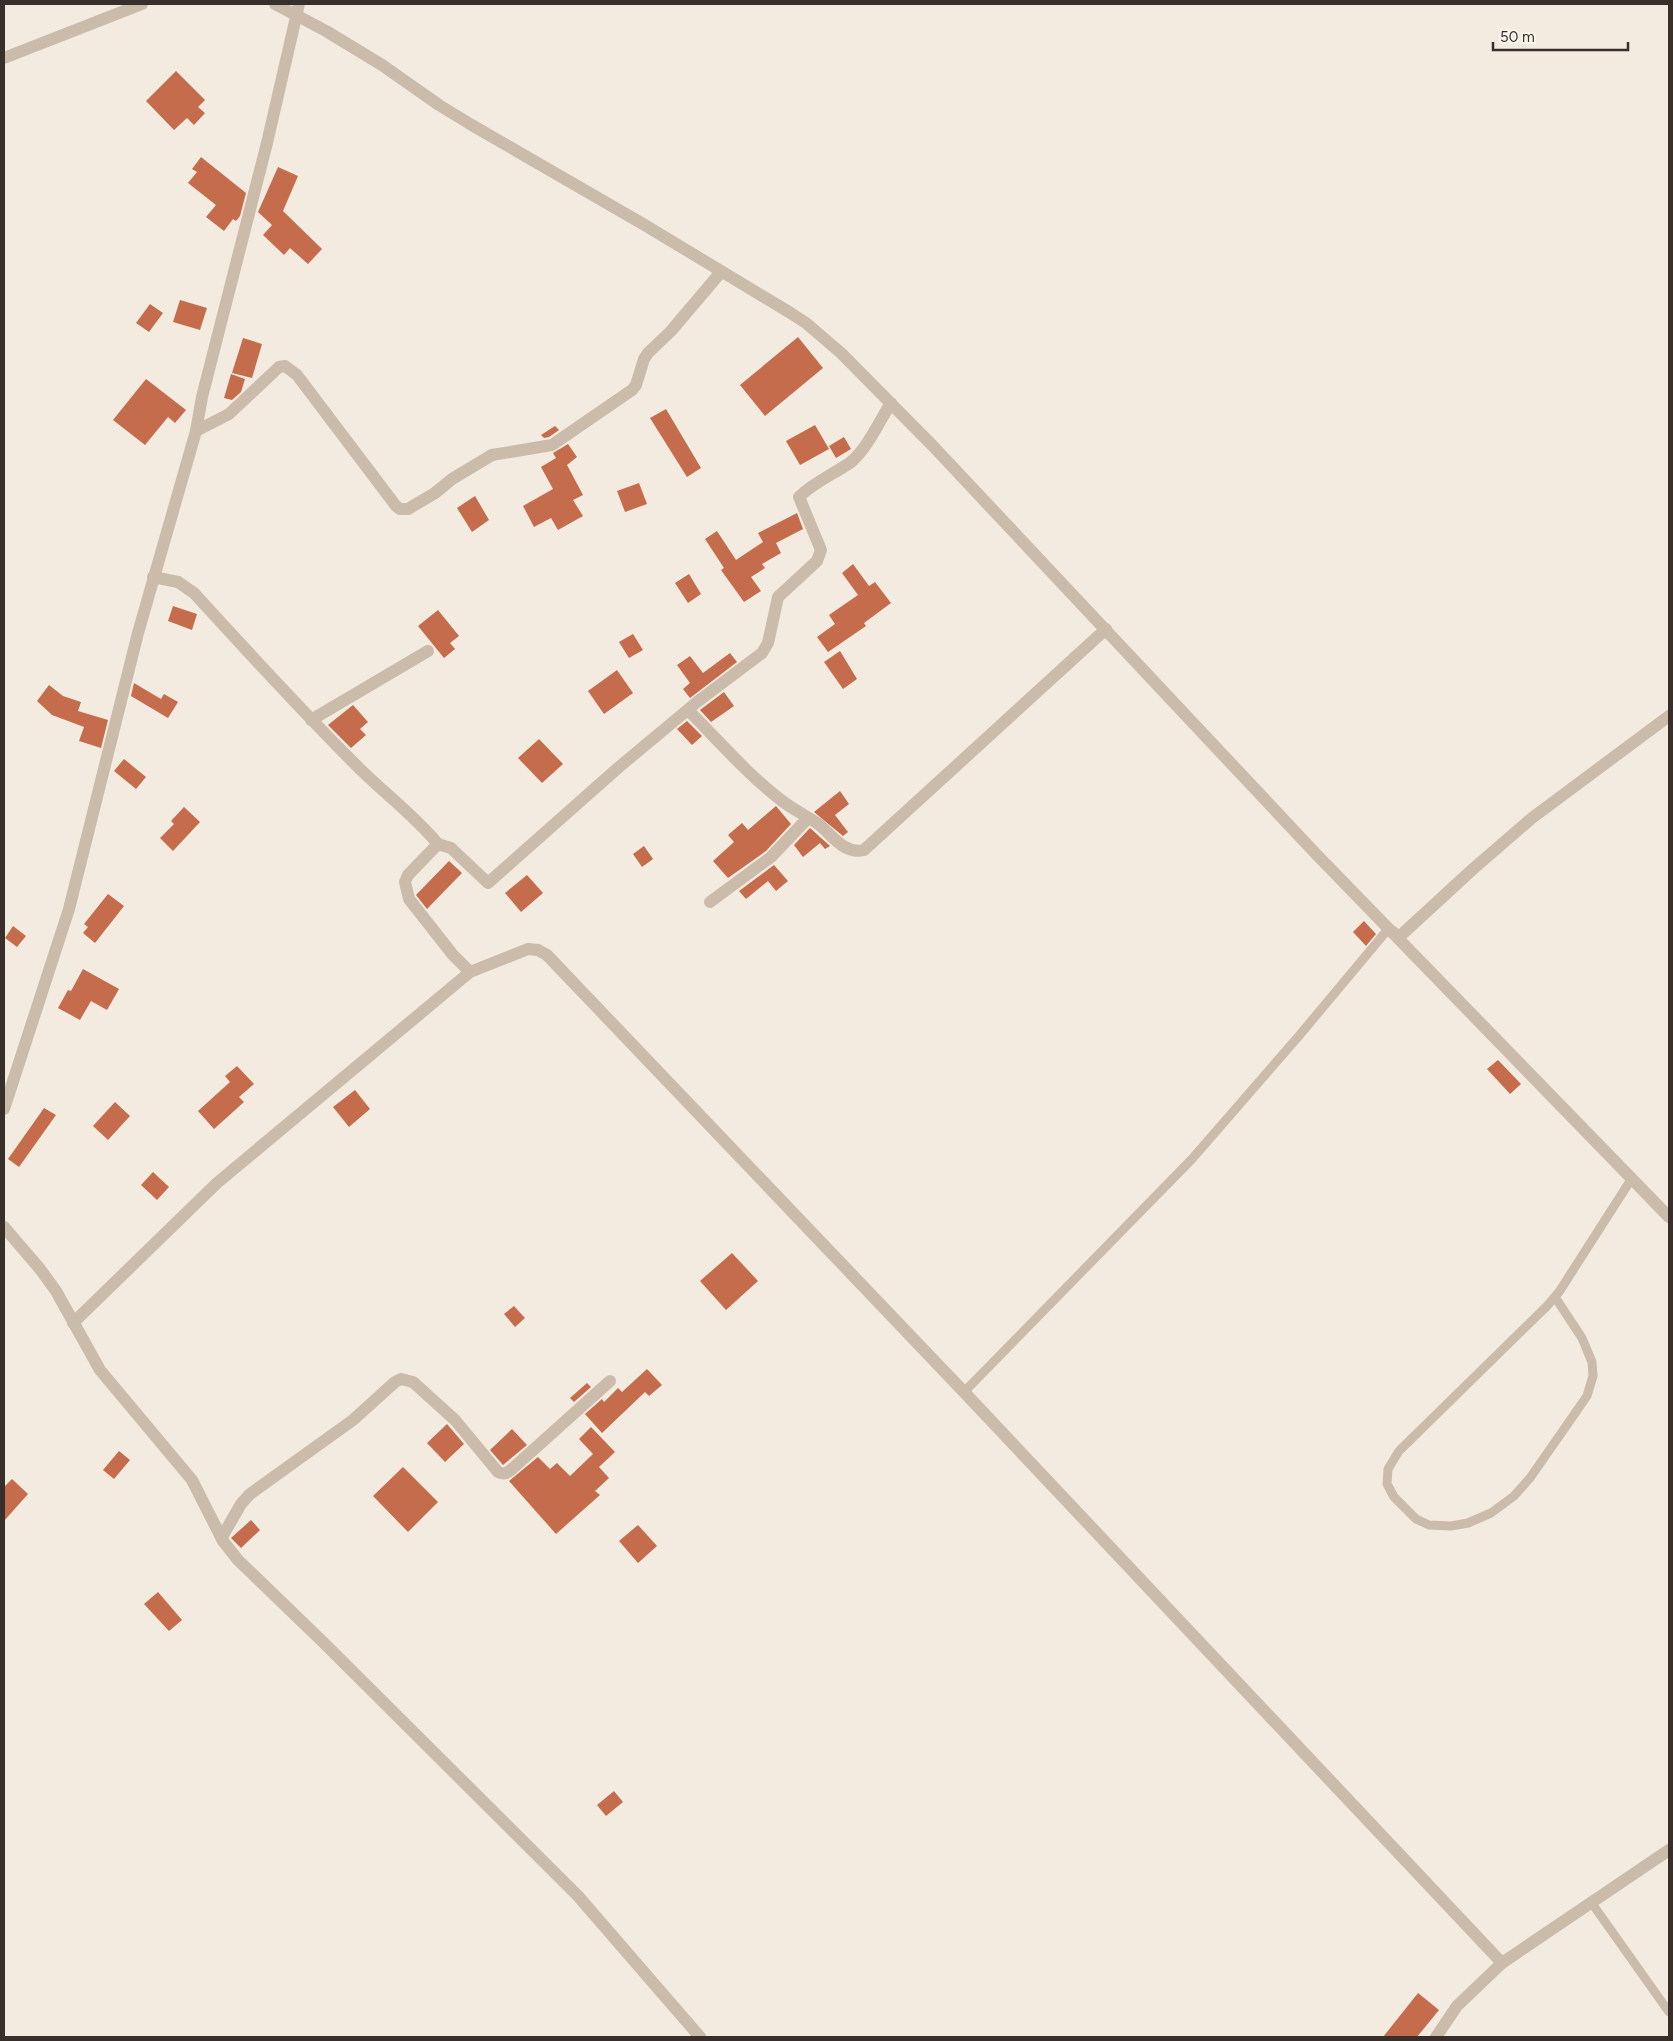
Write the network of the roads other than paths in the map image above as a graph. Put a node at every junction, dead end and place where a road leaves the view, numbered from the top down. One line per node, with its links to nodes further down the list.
1 (142, 4): 4 (street)
2 (275, 4): 3 (street)
3 (298, 10): 5 (street); 7 (street)
4 (4, 58)
5 (721, 272): 6 (street); 7 (street)
6 (891, 403): 9 (street); 11 (street)
7 (196, 431): 8 (street)
8 (153, 577): 13 (street); 19 (street)
9 (1106, 629): 14 (street); 17 (street)
10 (428, 651): 13 (street)
11 (688, 710): 14 (street); 15 (street)
12 (1669, 716): 17 (street)
13 (311, 720): 15 (street)
14 (808, 818): 16 (street)
15 (438, 844): 18 (street)
16 (710, 902)
17 (1389, 928): 20 (street); 26 (lane)
18 (470, 972): 24 (street); 26 (street)
19 (4, 1109)
20 (1632, 1178): 21 (street); 23 (lane)
21 (1669, 1217)
22 (4, 1227): 24 (street)
23 (1555, 1297): 23 (lane)
24 (74, 1323): 27 (street)
25 (610, 1381): 27 (street)
26 (964, 1392): 30 (street)
27 (222, 1537): 32 (street)
28 (1669, 1850): 29 (street)
29 (1591, 1902): 30 (street); 31 (lane)
30 (1502, 1962): 33 (street)
31 (1669, 2012)
32 (700, 2037)
33 (1436, 2037)

